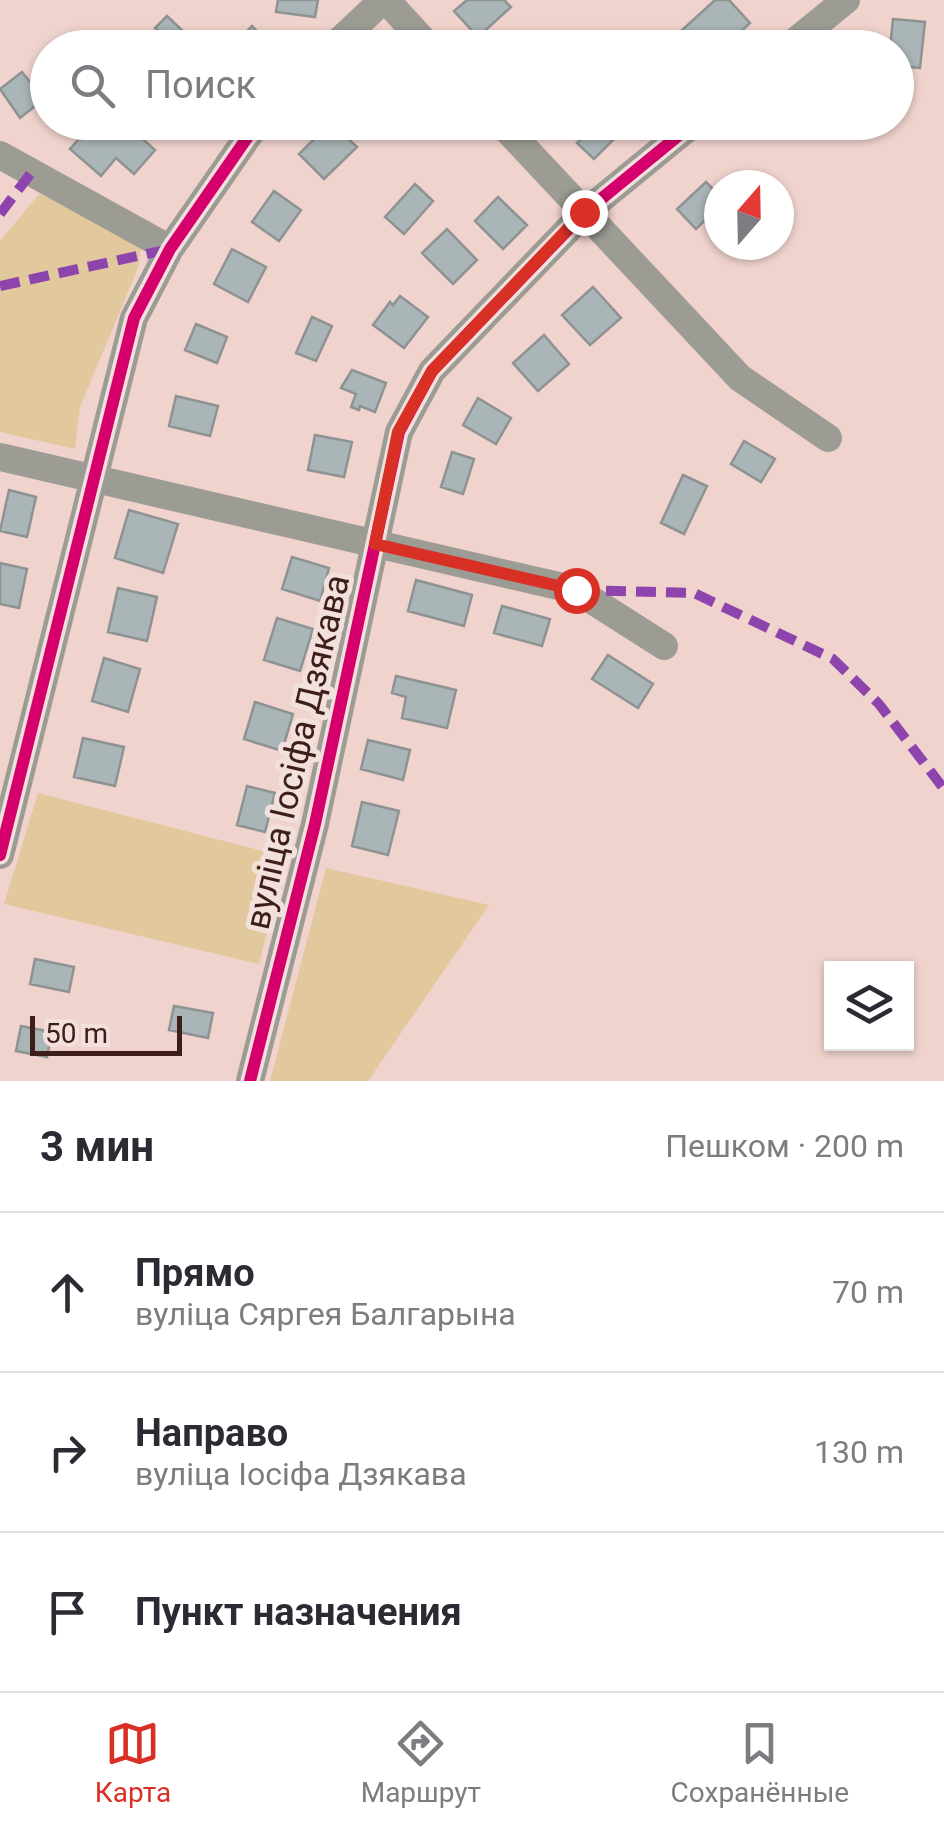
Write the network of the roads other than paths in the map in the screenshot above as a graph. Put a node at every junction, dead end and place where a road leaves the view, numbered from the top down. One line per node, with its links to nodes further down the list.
1 (384, 0): 3 (street); 4 (street)
2 (846, 0): 5 (street)
3 (352, 30)
4 (413, 30)
5 (810, 30)
6 (246, 140): 11 (street)
7 (517, 140): 10 (street)
8 (673, 140): 10 (street, вуліца Іосіфа Дзякава)
9 (0, 155): 11 (street)
10 (584, 212): 12 (street); 15 (street, вуліца Іосіфа Дзякава)
11 (170, 249): 14 (street)
12 (828, 438)
13 (0, 458): 14 (street)
14 (94, 479): 15 (street); 17 (street)
15 (375, 544): 16 (street); 18 (street, вуліца Іосіфа Дзякава)
16 (664, 646)
17 (0, 853)
18 (250, 1081)

